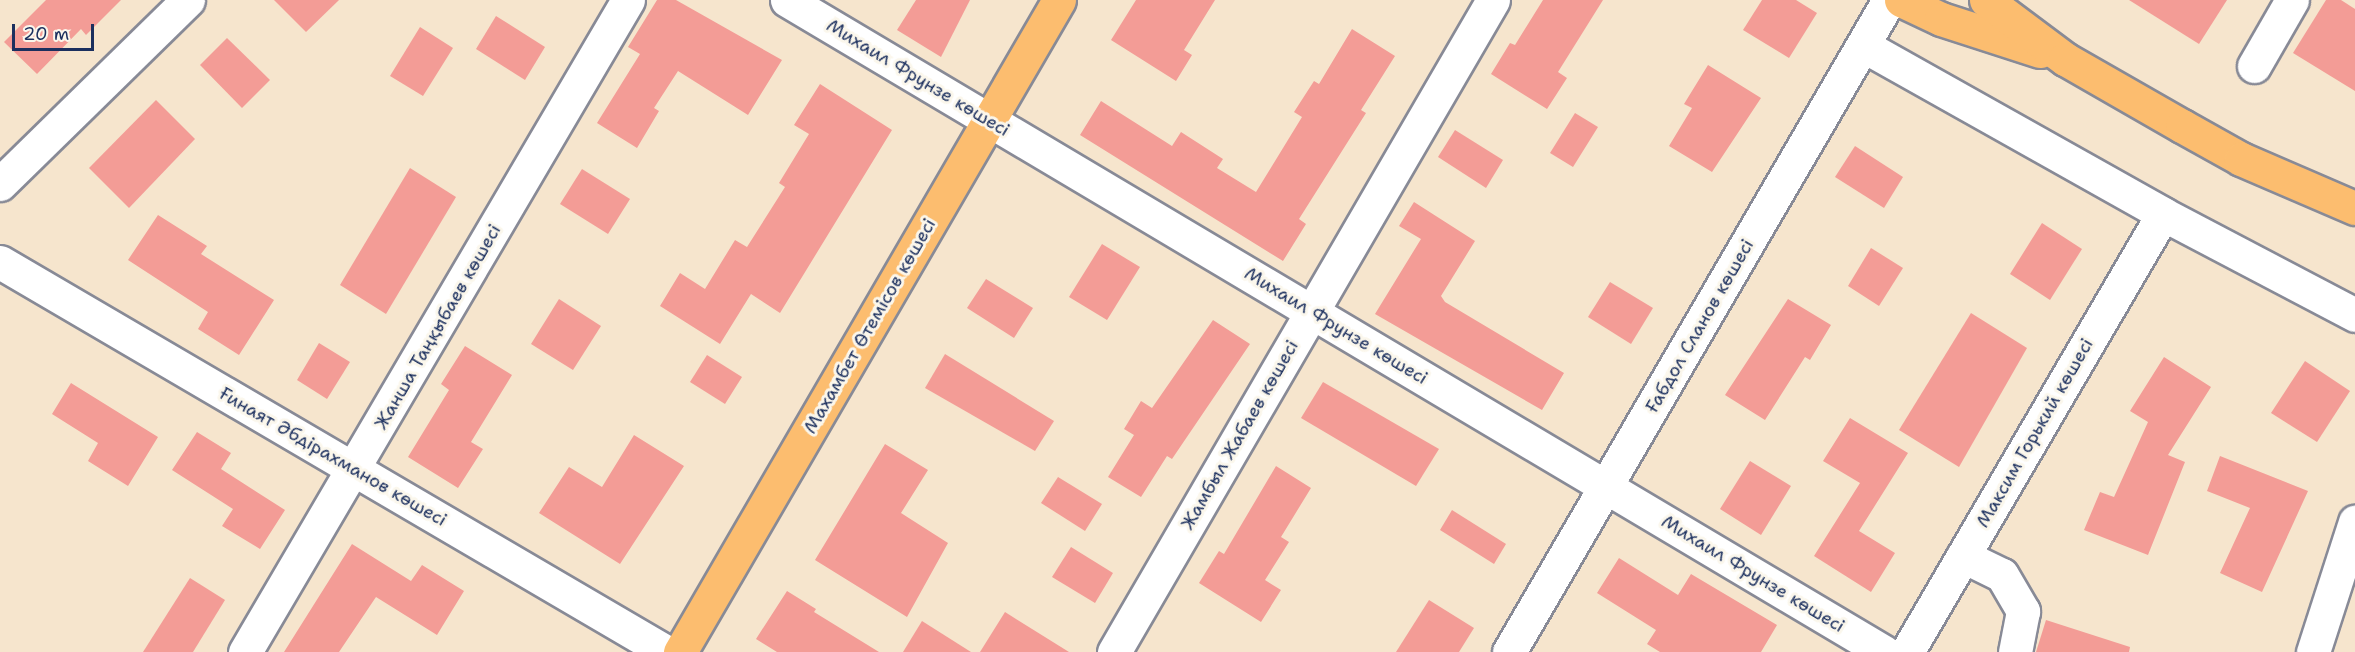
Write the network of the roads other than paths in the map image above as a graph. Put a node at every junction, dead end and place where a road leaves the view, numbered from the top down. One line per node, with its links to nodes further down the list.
1 (188, 0): 14 (street)
2 (628, 0): 20 (street, Жанша Таңқыбаев көшесі)
3 (787, 0): 13 (street, Михаил Фрунзе көшесі)
4 (1059, 0): 13 (main road, Махамбет Өтемісов көшесі)
5 (1493, 0): 18 (street, Жамбыл Жабаев көшесі)
6 (1889, 0): 10 (street, Ғабдол Сланов көшесі)
7 (1901, 0): 11 (main road)
8 (1986, 0): 11 (main road)
9 (2292, 0): 12 (street)
10 (1864, 46): 16 (street); 21 (street, Ғабдол Сланов көшесі)
11 (2065, 59): 15 (main road)
12 (2254, 66)
13 (989, 121): 18 (street, Михаил Фрунзе көшесі); 26 (main road, Махамбет Өтемісов көшесі)
14 (0, 184)
15 (2355, 208)
16 (2163, 214): 19 (street); 23 (street, Максим Горький көшесі)
17 (0, 262): 20 (street, Ғинаят Әбдірахманов көшесі)
18 (1311, 312): 21 (street, Михаил Фрунзе көшесі); 27 (street, Жамбыл Жабаев көшесі)
19 (2355, 315)
20 (355, 470): 24 (street, Жанша Таңқыбаев көшесі); 25 (street, Ғинаят Әбдірахманов көшесі)
21 (1606, 487): 28 (street, Ғабдол Сланов көшесі); 29 (street, Михаил Фрунзе көшесі)
22 (2355, 522): 32 (street)
23 (1964, 556): 30 (street, Максим Горький көшесі); 31 (street)
24 (245, 652)
25 (666, 652)
26 (680, 652)
27 (1114, 652)
28 (1509, 652)
29 (1884, 652)
30 (1907, 652)
31 (2015, 652)
32 (2313, 652)

